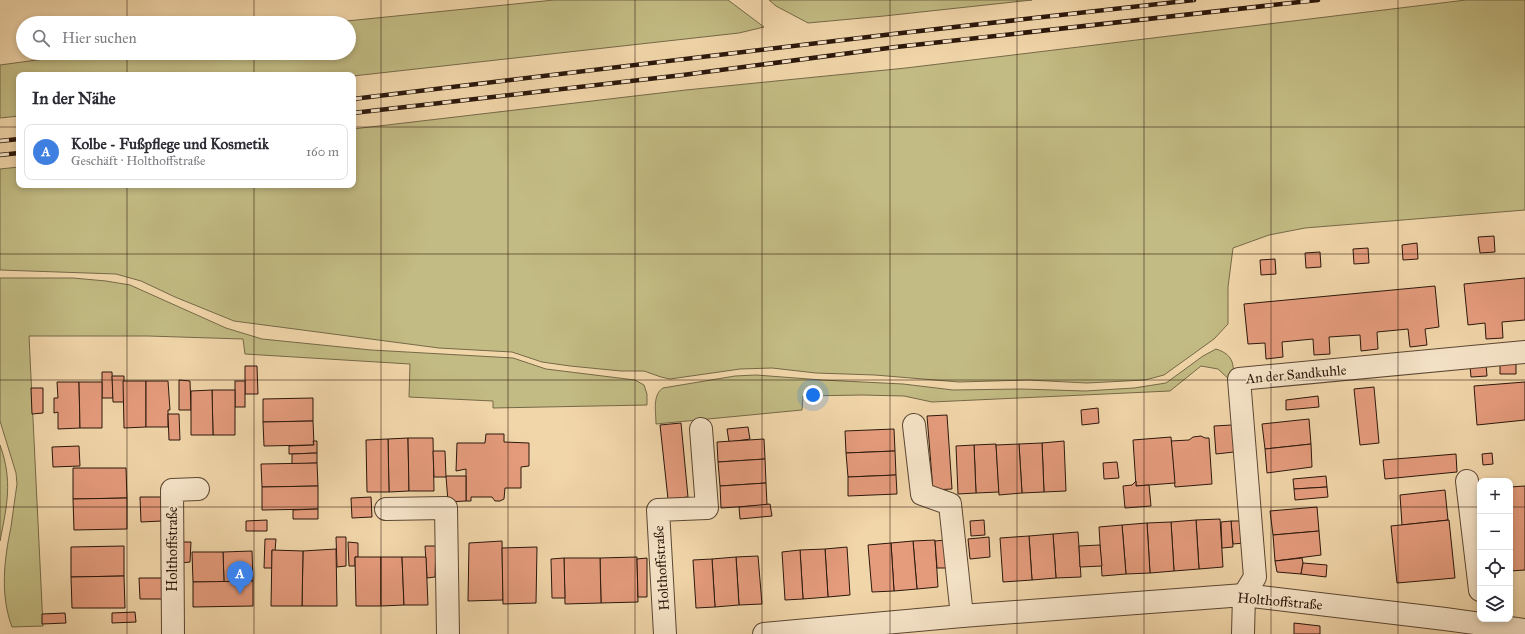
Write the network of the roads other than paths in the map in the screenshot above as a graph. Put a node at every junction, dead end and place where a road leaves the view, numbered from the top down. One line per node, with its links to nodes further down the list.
1 (1525, 352): 8 (street, An der Sandkuhle)
2 (914, 425): 9 (street)
3 (701, 429): 15 (street, Holthoffstraße)
4 (1467, 481): 7 (street)
5 (198, 489): 13 (street, Holthoffstraße)
6 (386, 510): 14 (street)
7 (1480, 586)
8 (1244, 595): 9 (street, Holthoffstraße); 10 (street, Holthoffstraße); 17 (street)
9 (962, 616): 16 (street, Holthoffstraße)
10 (1477, 621)
11 (1484, 622): 12 (street, Holthoffstraße)
12 (1525, 630)
13 (173, 634)
14 (448, 634)
15 (666, 634)
16 (776, 634)
17 (1244, 634)

